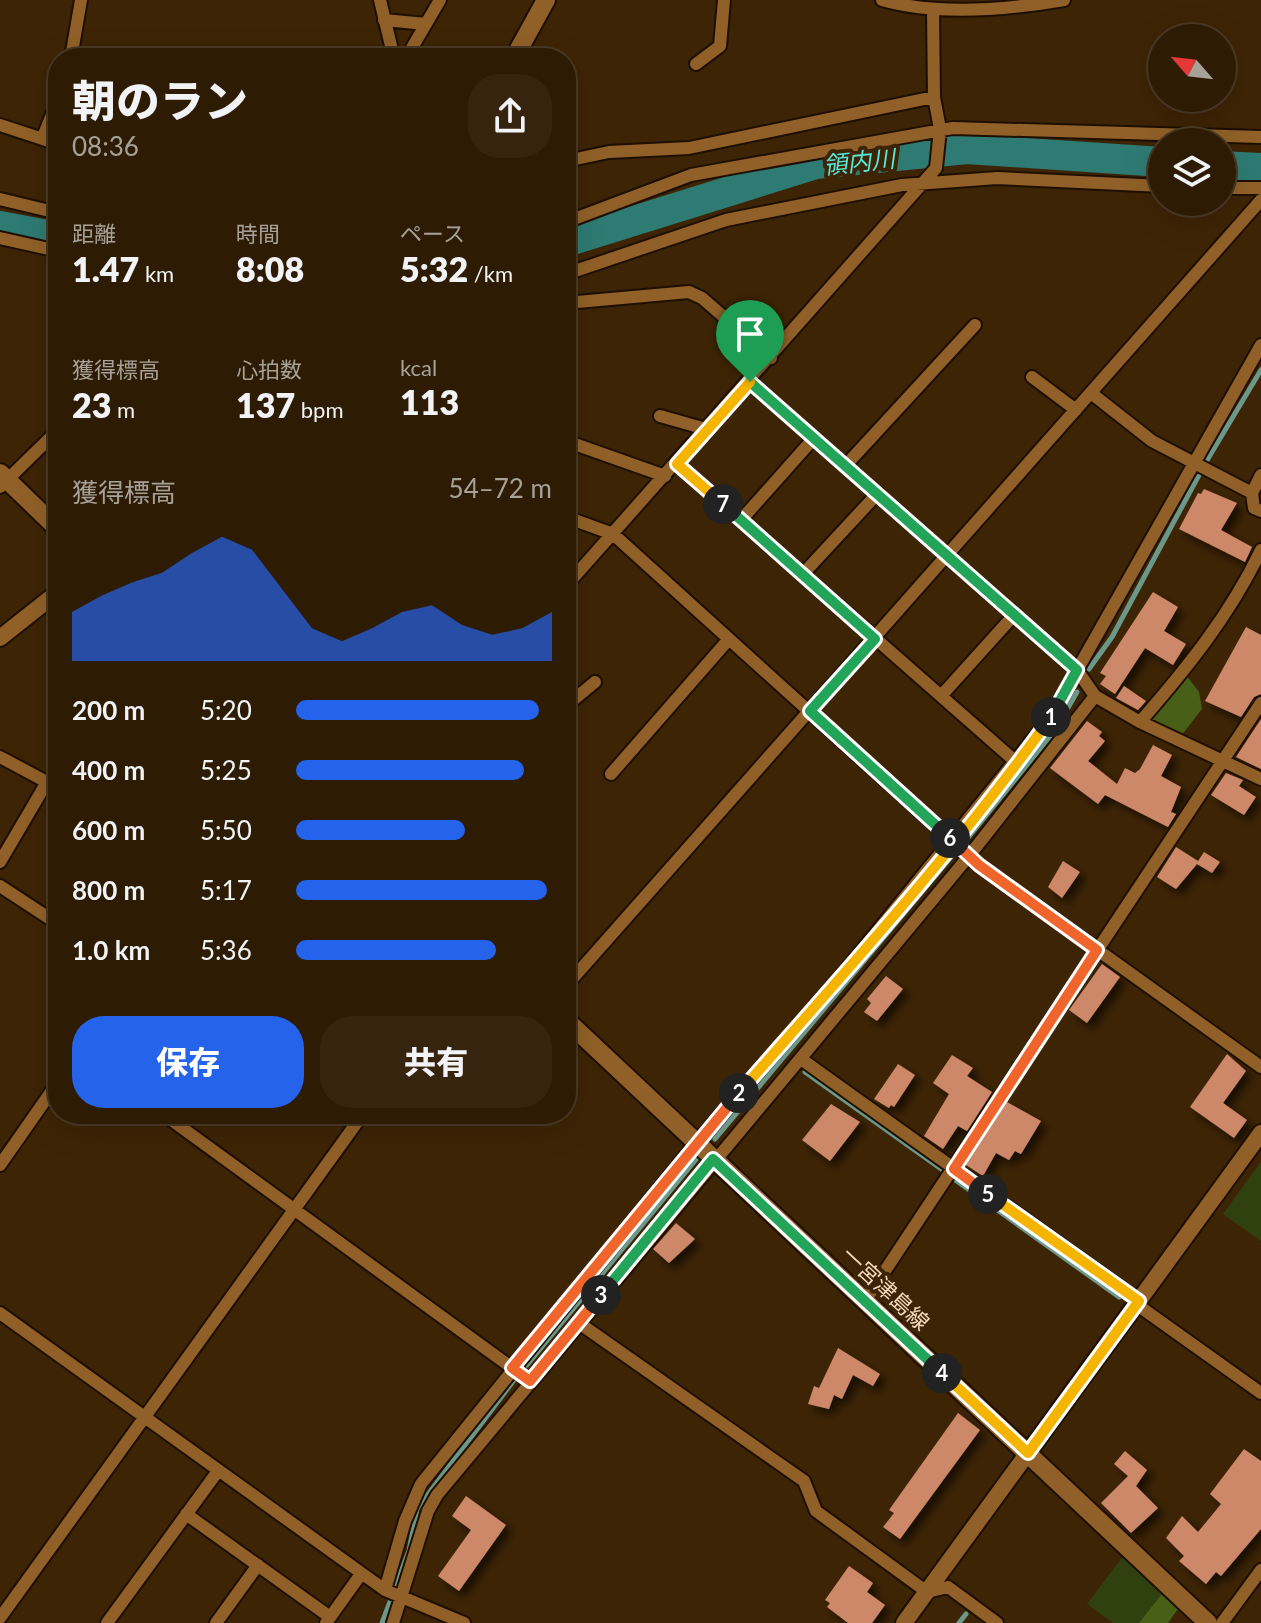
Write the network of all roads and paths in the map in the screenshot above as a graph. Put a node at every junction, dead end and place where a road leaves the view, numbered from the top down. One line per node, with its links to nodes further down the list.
1 (81, 0): 12 (street)
2 (380, 0): 10 (street)
3 (440, 0): 11 (street)
4 (724, 0): 16 (street)
5 (882, 0): 9 (street)
6 (1064, 0): 8 (street)
7 (542, 1): 15 (main road)
8 (961, 4): 9 (street)
9 (933, 10): 17 (street)
10 (384, 20): 11 (street); 13 (street)
11 (426, 24): 14 (street)
12 (73, 48)
13 (391, 48)
14 (412, 48)
15 (525, 48)
16 (696, 64)
17 (934, 97): 20 (street); 24 (street)
18 (48, 124): 22 (street)
19 (0, 125): 22 (street)
20 (940, 131): 21 (street); 25 (street); 32 (street)
21 (1261, 137)
22 (42, 139): 23 (street)
23 (48, 141)
24 (576, 159)
25 (926, 182): 26 (street); 35 (street); 39 (street)
26 (1148, 185)
27 (1236, 188): 28 (street)
28 (1261, 188)
29 (0, 199): 31 (street)
30 (1261, 200): 42 (street)
31 (48, 211)
32 (576, 218)
33 (0, 238): 34 (street)
34 (48, 249)
35 (576, 271)
36 (576, 302): 39 (street)
37 (975, 325): 51 (street)
38 (1261, 345): 49 (street)
39 (771, 358): 41 (street)
40 (1032, 377): 43 (street)
41 (750, 382): 45 (street); 46 (street)
42 (1091, 393): 43 (street); 49 (street)
43 (1076, 410): 63 (street)
44 (660, 416): 45 (street)
45 (706, 429): 50 (street)
46 (814, 438): 51 (street); 59 (street)
47 (48, 439): 54 (street)
48 (576, 445): 53 (street)
49 (1193, 462): 56 (street); 71 (street)
50 (677, 464): 53 (street); 59 (street)
51 (846, 465): 55 (street)
52 (1261, 475): 56 (street)
53 (665, 476): 61 (street)
54 (2, 480): 58 (main road)
55 (878, 493): 63 (street); 65 (street)
56 (1252, 493): 57 (street)
57 (1261, 511)
58 (48, 520)
59 (741, 520): 65 (street)
60 (576, 521): 61 (street)
61 (613, 534): 64 (street); 69 (street)
62 (1261, 550): 78 (street)
63 (949, 555): 67 (street); 70 (street)
64 (576, 575)
65 (802, 575): 70 (street)
66 (48, 600): 68 (street)
67 (1014, 615): 71 (street); 73 (street)
68 (0, 638)
69 (729, 639): 77 (street); 82 (street)
70 (875, 639): 73 (street); 77 (street)
71 (1077, 670): 74 (street); 80 (street)
72 (595, 682): 75 (street)
73 (941, 696): 80 (street)
74 (1095, 696): 78 (street); 87 (street)
75 (576, 698)
76 (1261, 703): 81 (street)
77 (810, 711): 86 (street); 92 (street)
78 (1140, 722): 81 (street)
79 (0, 757): 84 (street)
80 (1016, 762): 86 (street)
81 (1224, 762): 83 (street); 91 (street)
82 (611, 774)
83 (1261, 779)
84 (48, 783)
85 (48, 791): 88 (street)
86 (953, 841): 87 (street); 100 (street)
87 (969, 856): 91 (street); 94 (street)
88 (0, 862)
89 (0, 886): 90 (street)
90 (48, 917)
91 (1097, 950): 95 (street); 103 (street)
92 (576, 975)
93 (576, 1029): 100 (main road, 一宮津島線)
94 (801, 1059): 101 (street); 103 (street)
95 (1261, 1067)
96 (48, 1096): 102 (street)
97 (177, 1124): 104 (street)
98 (356, 1124): 104 (street)
99 (1261, 1133): 106 (street)
100 (696, 1143): 101 (main road, 一宮津島線); 109 (street)
101 (713, 1159): 105 (main road, 一宮津島線); 108 (street)
102 (0, 1165)
103 (954, 1169): 105 (street); 106 (street)
104 (295, 1207): 109 (street); 112 (street)
105 (865, 1301): 113 (main road, 一宮津島線)
106 (1138, 1302): 111 (street); 113 (street)
107 (0, 1313): 112 (street)
108 (579, 1323): 110 (street); 120 (street)
109 (512, 1368): 110 (street); 119 (street)
110 (530, 1381): 121 (street)
111 (1261, 1393)
112 (145, 1418): 114 (street); 122 (street)
113 (1028, 1453): 120 (street); 130 (main road, 一宮津島線)
114 (218, 1471): 115 (street); 118 (street)
115 (186, 1514): 116 (street); 124 (street)
116 (258, 1565): 123 (street); 125 (street)
117 (1261, 1570): 131 (street)
118 (361, 1574): 119 (street); 123 (street)
119 (385, 1590): 121 (street)
120 (927, 1592): 128 (street); 129 (street)
121 (401, 1599): 126 (street); 127 (street)
122 (0, 1618)
123 (328, 1620)
124 (107, 1623)
125 (216, 1623)
126 (393, 1623)
127 (464, 1623)
128 (904, 1623)
129 (997, 1623)
130 (1208, 1623)
131 (1222, 1623)

